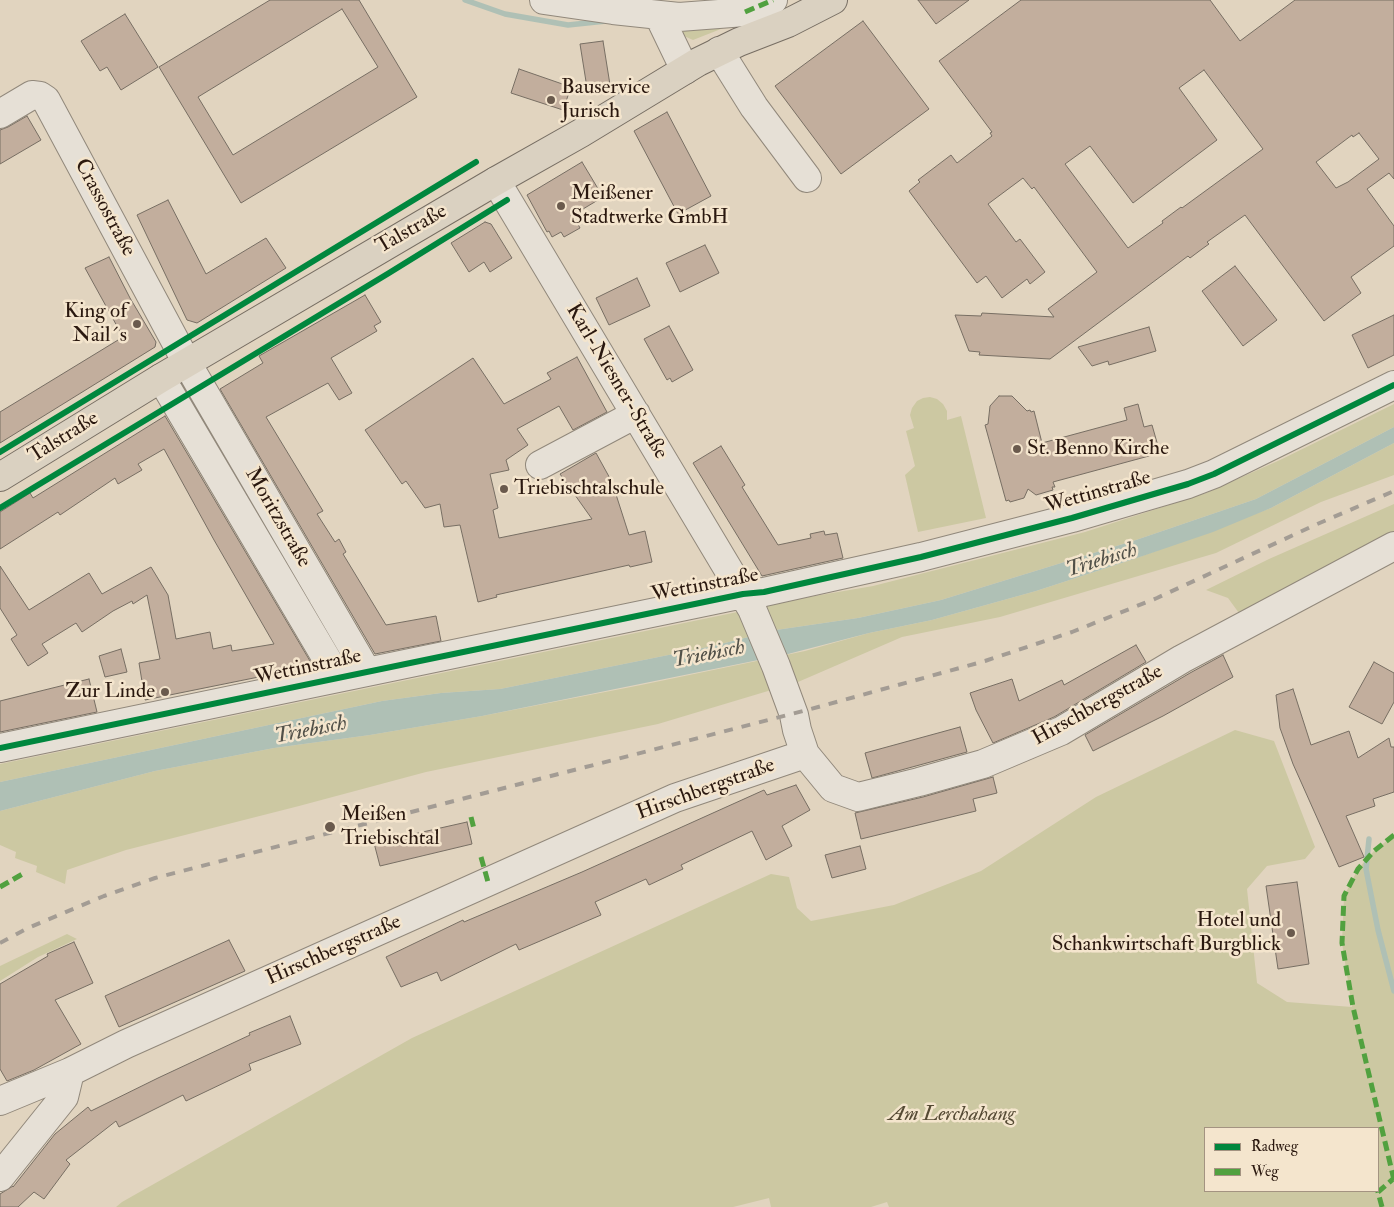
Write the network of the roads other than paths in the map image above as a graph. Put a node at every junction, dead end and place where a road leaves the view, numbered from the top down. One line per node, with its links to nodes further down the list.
1 (544, 0): 4 (street)
2 (773, 0): 4 (street)
3 (833, 0): 5 (main road, Talstraße)
4 (659, 16): 6 (street)
5 (719, 51): 6 (main road, Talstraße); 8 (street)
6 (685, 70): 9 (main road, Talstraße)
7 (0, 114): 10 (street, Crassostraße)
8 (807, 178)
9 (496, 181): 10 (main road, Talstraße); 13 (street, Karl-Niesner-Straße)
10 (187, 363): 11 (main road, Talstraße); 18 (street, Moritzstraße)
11 (161, 378): 15 (main road, Talstraße); 19 (street, Moritzstraße)
12 (1394, 385): 17 (street, Wettinstraße)
13 (636, 414): 14 (street); 17 (street, Karl-Niesner-Straße)
14 (540, 465)
15 (0, 477)
16 (1394, 546): 21 (street, Hirschbergstraße)
17 (748, 602): 18 (street, Wettinstraße); 21 (street, Karl-Niesner-Straße)
18 (367, 672): 19 (street, Wettinstraße)
19 (338, 678): 20 (street, Wettinstraße)
20 (0, 748)
21 (805, 754): 22 (street, Hirschbergstraße)
22 (70, 1072): 23 (street, Hirschbergstraße); 24 (street)
23 (0, 1101)
24 (0, 1176)

